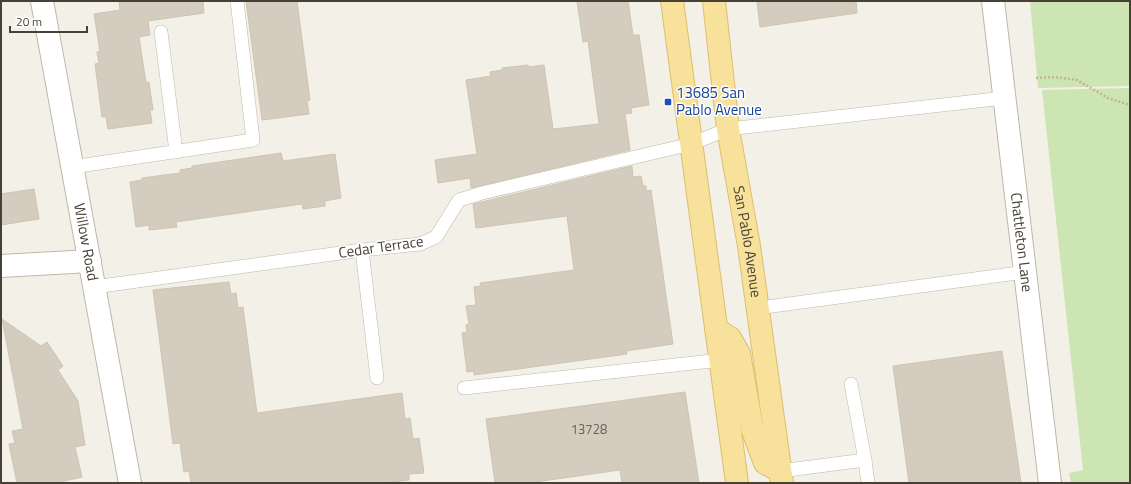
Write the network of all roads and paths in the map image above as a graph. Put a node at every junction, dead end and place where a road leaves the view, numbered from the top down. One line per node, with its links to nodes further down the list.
1 (42, 1): 13 (street, Willow Road)
2 (237, 1): 12 (lane)
3 (672, 1): 11 (main road)
4 (714, 1): 10 (main road, San Pablo Avenue)
5 (993, 1): 8 (street, Chattleton Lane)
6 (161, 32): 12 (lane)
7 (1036, 78): 9 (path)
8 (1004, 98): 10 (lane, Cedar Terrace); 17 (street, Chattleton Lane)
9 (1130, 105)
10 (728, 129): 11 (lane, Cedar Terrace); 19 (main road, San Pablo Avenue)
11 (691, 144): 14 (lane, Cedar Terrace); 20 (main road)
12 (176, 152): 13 (lane)
13 (72, 167): 15 (street, Willow Road)
14 (362, 250): 18 (lane, Cedar Terrace); 22 (lane)
15 (90, 261): 16 (street); 18 (street, Willow Road)
16 (1, 266)
17 (1025, 272): 19 (lane); 30 (street, Chattleton Lane)
18 (94, 287): 27 (street, Willow Road)
19 (758, 308): 26 (main road, San Pablo Avenue)
20 (716, 329): 21 (main road); 26 (main road)
21 (720, 360): 24 (lane); 28 (main road)
22 (377, 378)
23 (851, 384): 25 (lane)
24 (464, 388)
25 (864, 460): 26 (lane); 29 (lane)
26 (781, 477)
27 (130, 483)
28 (737, 483)
29 (868, 483)
30 (1050, 483)

